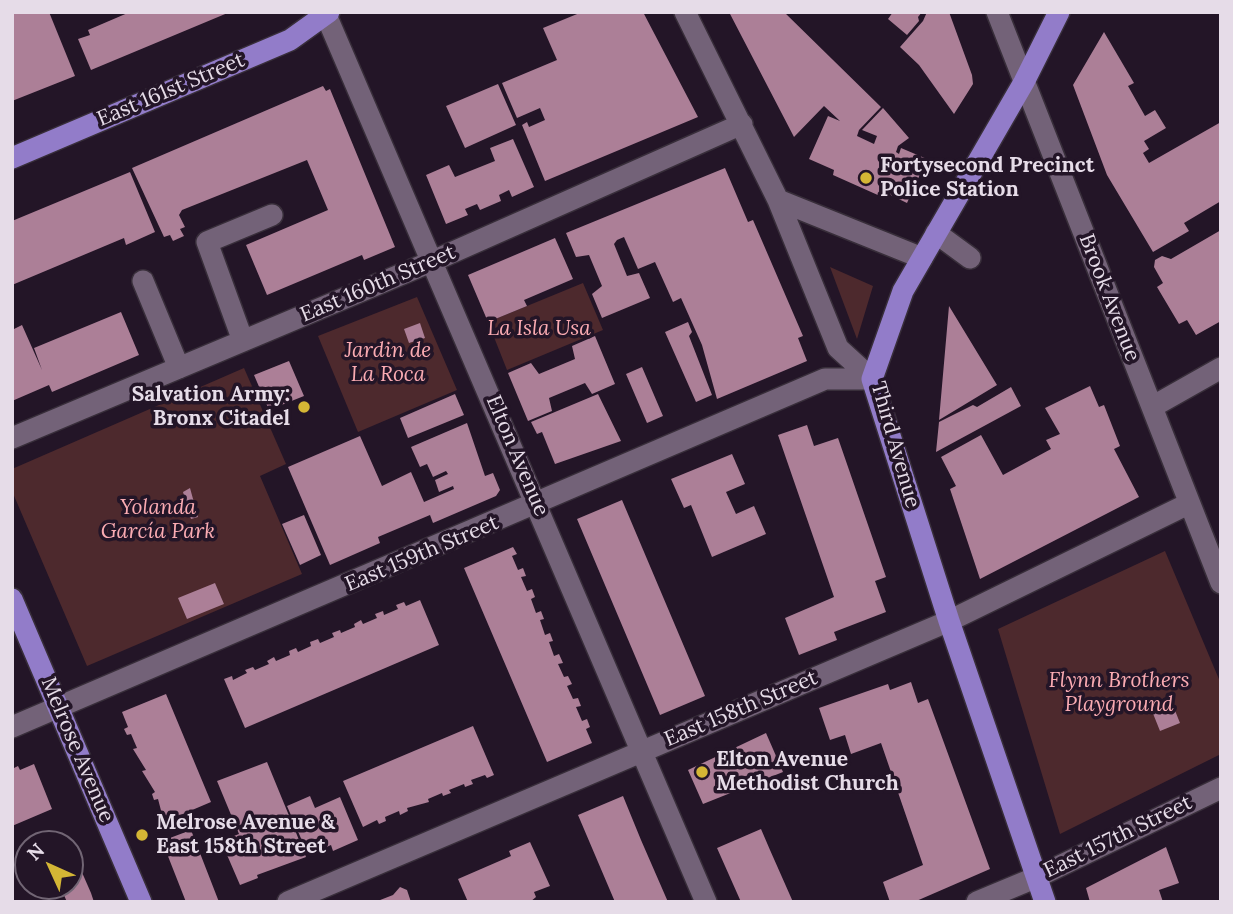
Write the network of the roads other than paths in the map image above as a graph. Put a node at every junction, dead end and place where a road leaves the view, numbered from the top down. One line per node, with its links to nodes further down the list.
1 (685, 12): 6 (street)
2 (997, 12): 5 (street, Brook Avenue)
3 (1059, 12): 5 (main road, Third Avenue)
4 (327, 13): 7 (main road, East 161st Street); 13 (street, Elton Avenue)
5 (1024, 82): 10 (main road, Third Avenue); 19 (street, Brook Avenue)
6 (742, 124): 8 (street); 13 (street, East 160th Street)
7 (12, 158)
8 (778, 200): 11 (street); 18 (street)
9 (272, 215): 15 (street)
10 (936, 233): 11 (main road, Third Avenue); 12 (street)
11 (922, 258): 18 (main road, Third Avenue)
12 (970, 258)
13 (433, 261): 15 (street, East 160th Street); 21 (street, Elton Avenue)
14 (143, 281): 16 (street)
15 (243, 341): 16 (street, East 160th Street)
16 (179, 368): 20 (street, East 160th Street)
17 (1221, 368): 19 (street)
18 (872, 379): 21 (street, East 159th Street); 25 (main road, Third Avenue)
19 (1152, 407): 22 (street, Brook Avenue)
20 (12, 438)
21 (537, 504): 26 (street, East 159th Street); 28 (street, Elton Avenue)
22 (1188, 504): 23 (street, Brook Avenue); 25 (street, East 158th Street)
23 (1221, 583)
24 (12, 599): 26 (main road, Melrose Avenue)
25 (949, 621): 28 (street, East 158th Street); 30 (main road, Third Avenue)
26 (58, 708): 27 (street, East 159th Street); 31 (main road, Melrose Avenue)
27 (12, 727)
28 (641, 751): 32 (street, East 158th Street); 33 (street, Elton Avenue)
29 (1221, 788): 30 (street, East 157th Street)
30 (1037, 877): 34 (street, East 157th Street); 35 (main road, Third Avenue)
31 (141, 902)
32 (288, 902)
33 (706, 902)
34 (977, 902)
35 (1045, 902)

